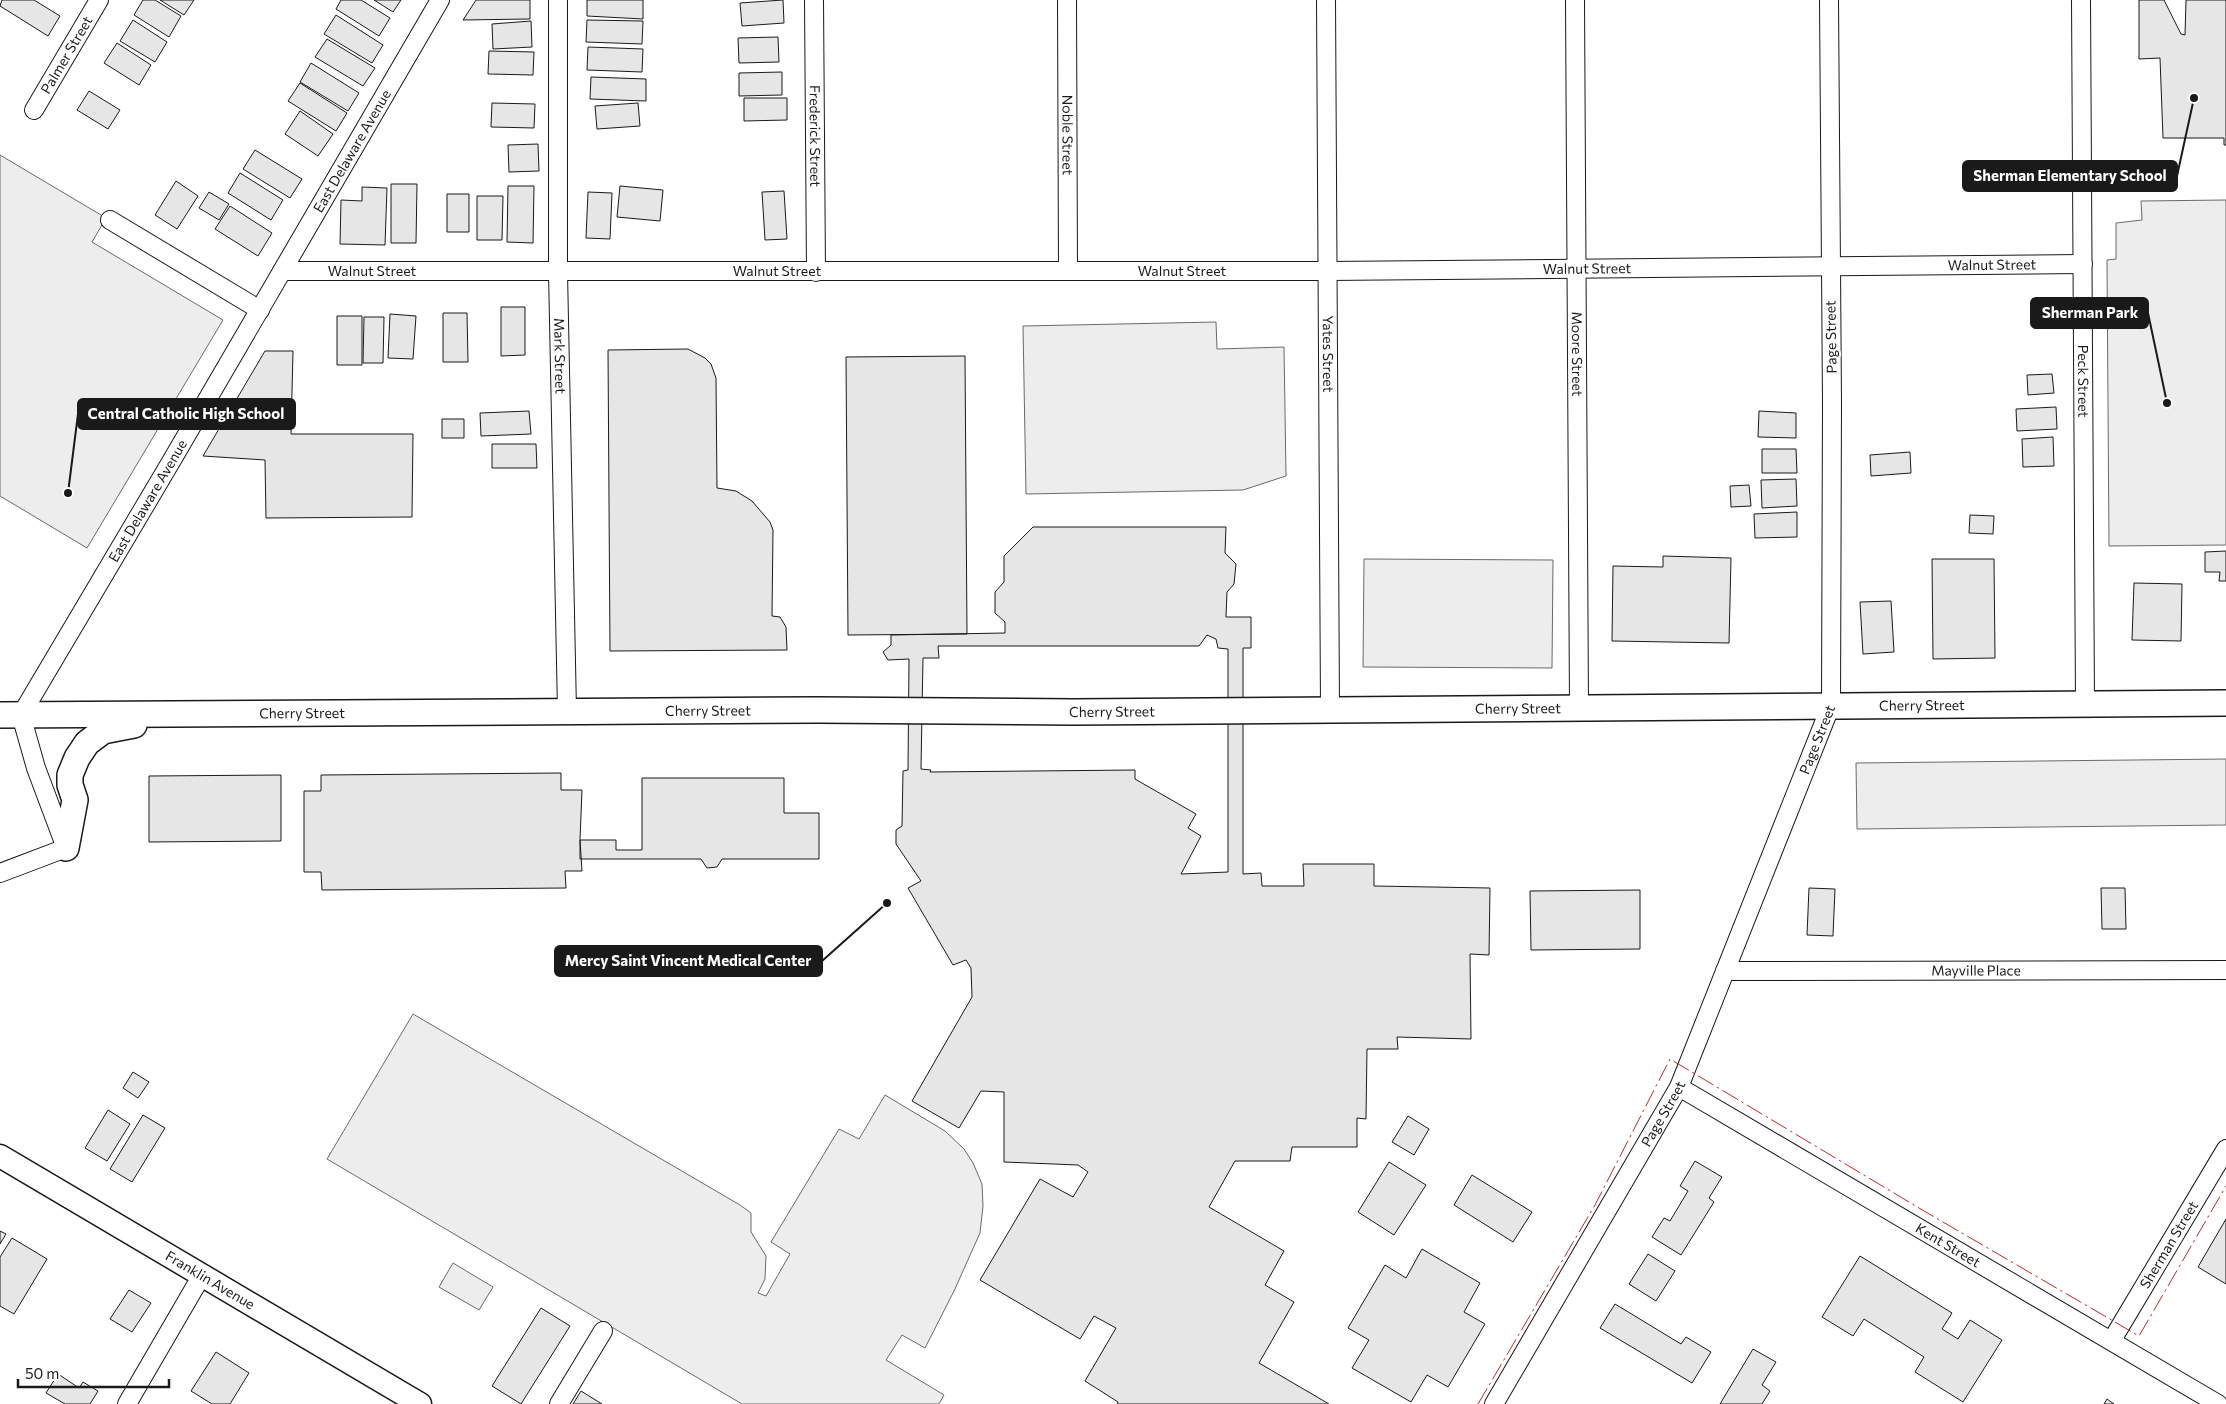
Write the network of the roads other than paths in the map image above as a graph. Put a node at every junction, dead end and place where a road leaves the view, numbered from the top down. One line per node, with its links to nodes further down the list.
1 (99, 0): 10 (street, Palmer Street)
2 (440, 0): 16 (street, East Delaware Avenue)
3 (558, 0): 18 (street, Mark Street)
4 (814, 0): 19 (street, Frederick Street)
5 (1067, 0): 15 (street, Noble Street)
6 (1326, 0): 17 (street, Yates Street)
7 (1575, 0): 14 (street, Moore Street)
8 (1829, 0): 13 (street, Page Street)
9 (2081, 0): 12 (street, Peck Street)
10 (34, 110)
11 (110, 220): 20 (street)
12 (2083, 264): 13 (street, Walnut Street); 21 (street, Peck Street)
13 (1830, 266): 14 (street, Walnut Street); 23 (street, Page Street)
14 (1576, 268): 17 (street, Walnut Street); 24 (street, Moore Street)
15 (1068, 270): 17 (street, Walnut Street); 19 (street, Walnut Street)
16 (282, 271): 18 (street, Walnut Street); 20 (street, East Delaware Avenue)
17 (1328, 271): 25 (street, Yates Street)
18 (558, 272): 19 (street, Walnut Street); 26 (street, Mark Street)
19 (816, 272)
20 (260, 310): 28 (street, East Delaware Avenue)
21 (2085, 703): 22 (main road, Cherry Street); 23 (main road, Cherry Street)
22 (2226, 703)
23 (1831, 705): 24 (main road, Cherry Street); 32 (street, Page Street)
24 (1579, 707): 25 (main road, Cherry Street)
25 (1330, 708): 26 (main road, Cherry Street)
26 (567, 712): 27 (main road, Cherry Street)
27 (186, 714): 28 (main road, Cherry Street); 29 (main road)
28 (10, 715): 29 (street)
29 (66, 848): 30 (street)
30 (0, 873)
31 (2226, 970): 32 (street, Mayville Place)
32 (1725, 971): 33 (street, Page Street)
33 (1679, 1087): 38 (street, Kent Street); 42 (street, Page Street)
34 (2226, 1149): 38 (street, Sherman Street)
35 (0, 1156): 36 (street, Franklin Avenue)
36 (202, 1276): 39 (street); 40 (street, Franklin Avenue)
37 (603, 1331): 41 (street)
38 (2112, 1340): 43 (street, Kent Street)
39 (127, 1404)
40 (420, 1404)
41 (559, 1404)
42 (1494, 1404)
43 (2218, 1404)

